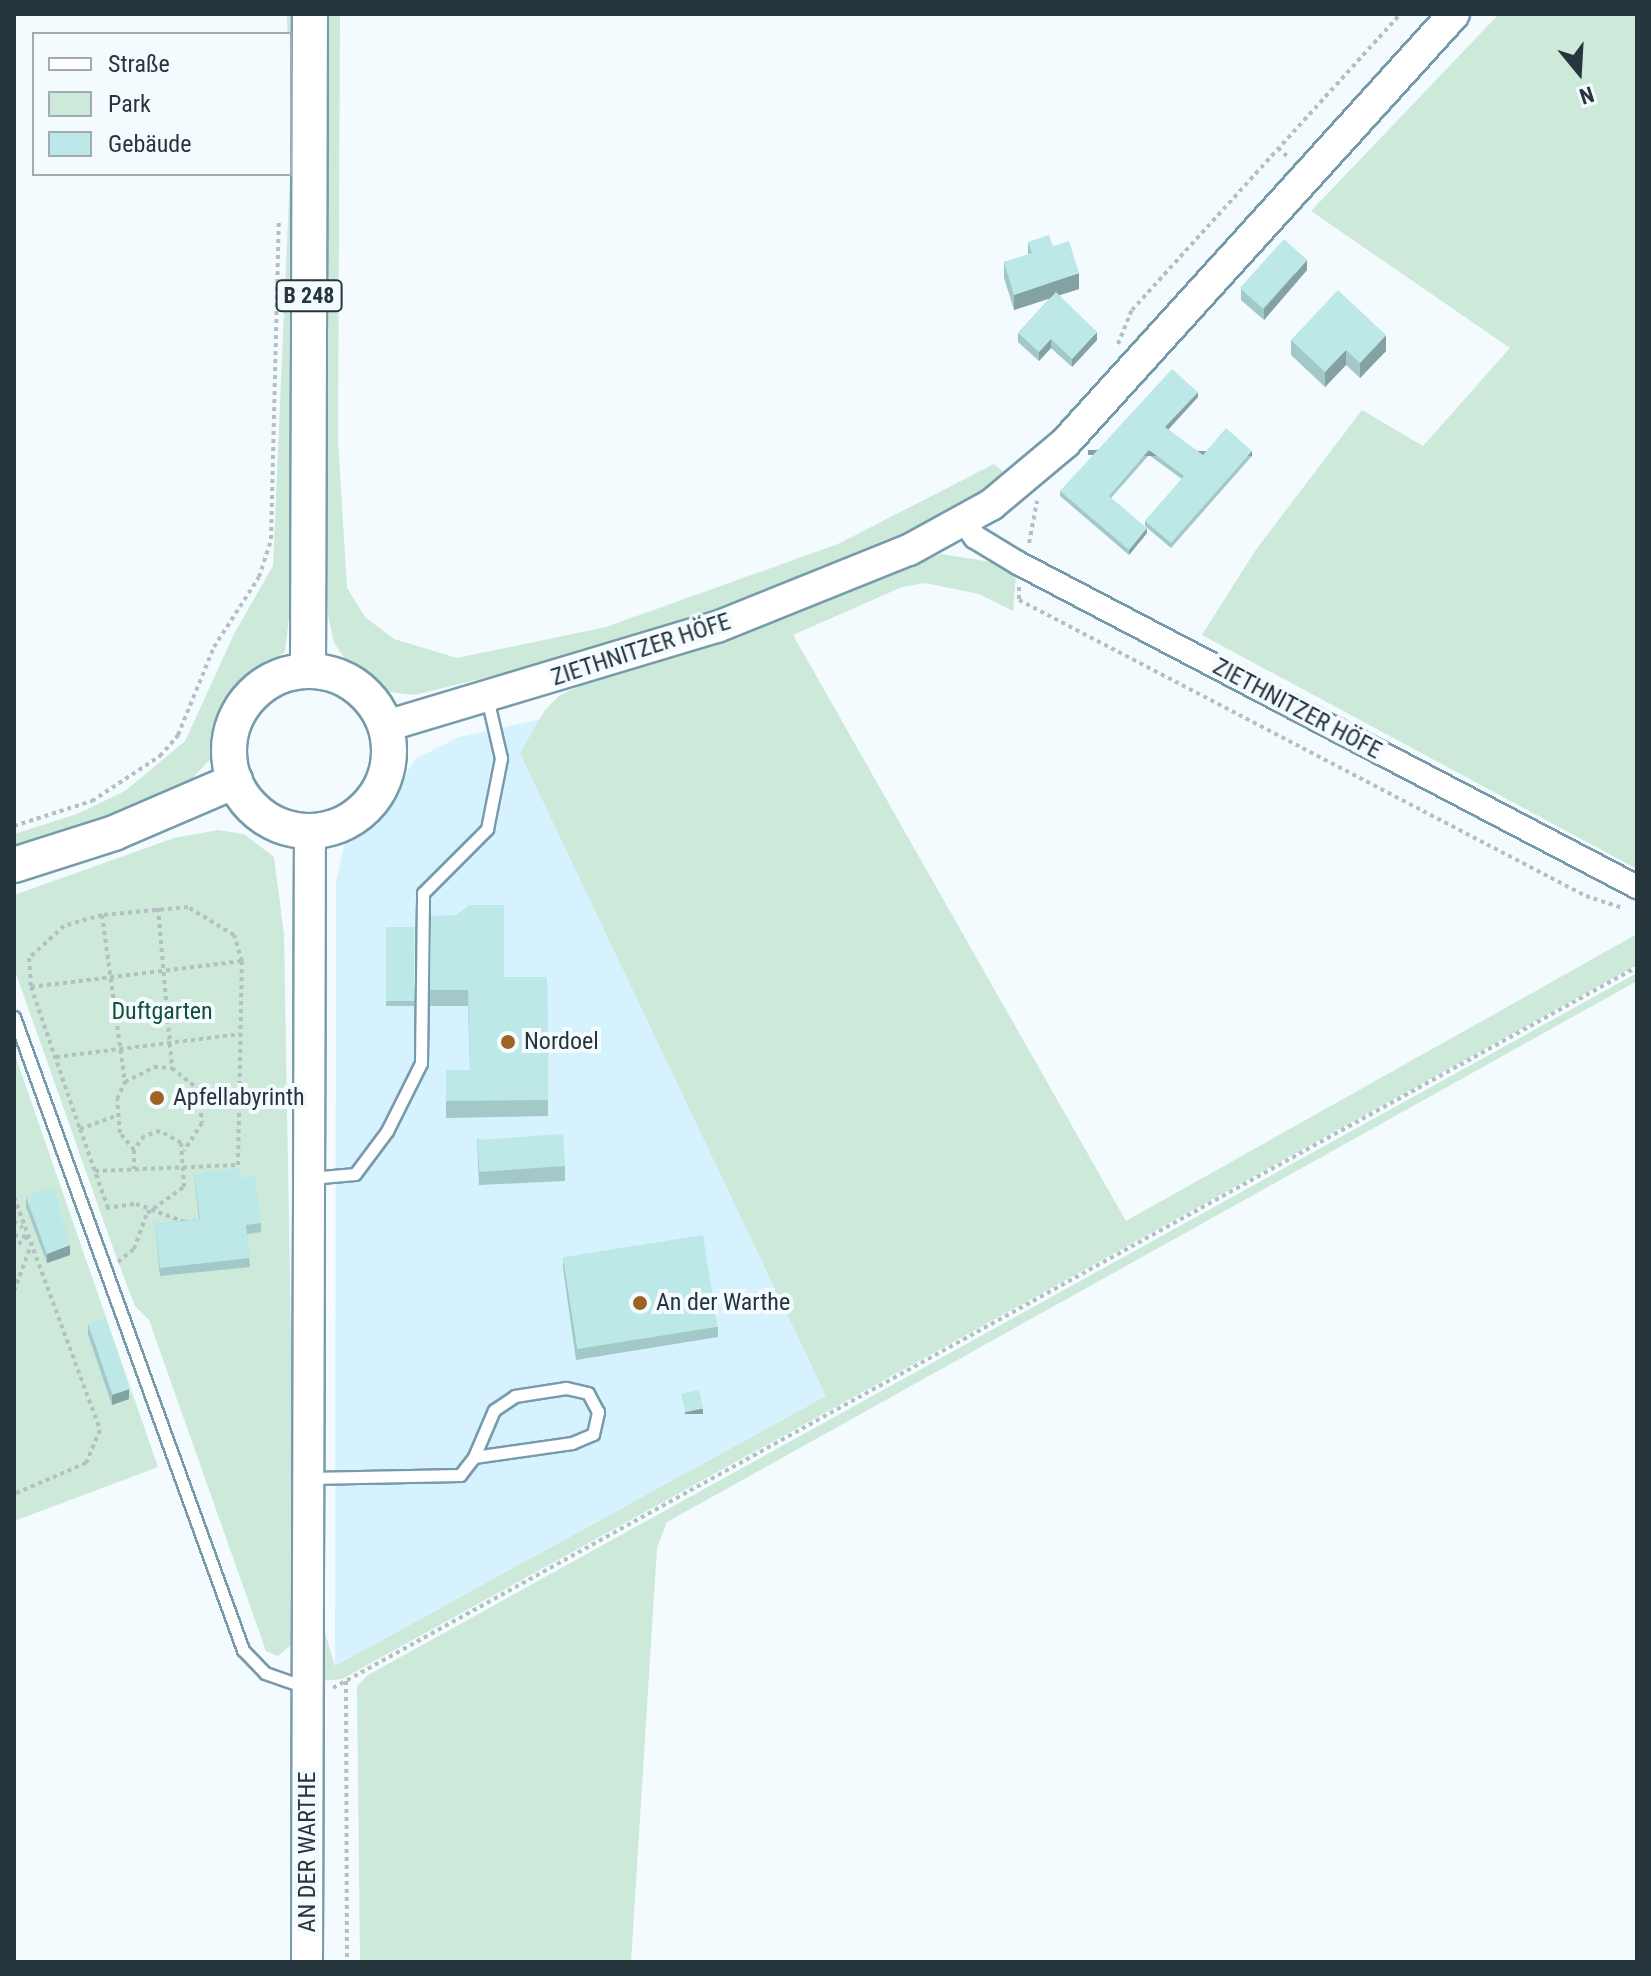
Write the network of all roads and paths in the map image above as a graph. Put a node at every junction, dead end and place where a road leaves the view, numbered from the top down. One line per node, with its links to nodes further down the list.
1 (310, 14): 8 (main road, B 248)
2 (1400, 14): 5 (path)
3 (1454, 14): 5 (main road, ZIETHNITZER HÖFE)
4 (279, 205): 12 (path)
5 (1131, 371): 6 (main road, ZIETHNITZER HÖFE)
6 (964, 522): 7 (street, ZIETHNITZER HÖFE); 9 (main road, ZIETHNITZER HÖFE)
7 (1024, 566): 15 (street, ZIETHNITZER HÖFE); 17 (path)
8 (308, 670): 10 (main road); 11 (main road)
9 (487, 698): 10 (main road, ZIETHNITZER HÖFE); 40 (lane)
10 (386, 726): 13 (main road)
11 (235, 781): 13 (main road); 14 (main road)
12 (14, 826)
13 (310, 831): 40 (main road, AN DER WARTHE)
14 (14, 865)
15 (1637, 887)
16 (158, 908): 18 (path); 19 (path); 21 (path)
17 (1637, 912)
18 (102, 915): 22 (path); 23 (path)
19 (242, 961): 21 (path); 25 (path)
20 (1637, 967): 58 (path)
21 (164, 971): 22 (path); 26 (path)
22 (111, 977): 23 (path); 27 (path)
23 (31, 987): 28 (path)
24 (14, 1017): 44 (lane)
25 (240, 1034): 26 (path); 31 (path)
26 (169, 1042): 27 (path); 29 (path)
27 (121, 1049): 28 (path); 30 (path)
28 (55, 1057): 34 (path)
29 (172, 1068): 30 (path); 32 (path)
30 (125, 1082): 33 (path)
31 (238, 1100): 32 (path); 37 (path)
32 (204, 1106): 36 (path)
33 (115, 1116): 34 (path); 35 (path)
34 (80, 1129): 39 (path)
35 (134, 1150): 36 (path); 38 (path)
36 (184, 1151): 37 (path)
37 (184, 1167): 38 (path); 43 (path)
38 (134, 1169): 39 (path)
39 (95, 1171): 42 (path)
40 (310, 1178): 56 (main road, AN DER WARTHE)
41 (14, 1197): 47 (path)
42 (108, 1208): 43 (path); 44 (path)
43 (153, 1209): 46 (path); 53 (path)
44 (89, 1214): 53 (lane)
45 (14, 1221): 47 (path)
46 (189, 1222)
47 (25, 1230): 50 (path)
48 (40, 1232): 50 (path)
49 (14, 1235): 50 (path)
50 (28, 1237): 51 (path); 52 (path)
51 (31, 1245): 54 (path); 57 (path)
52 (14, 1247)
53 (107, 1267): 59 (lane)
54 (14, 1291)
55 (474, 1457): 55 (lane); 56 (lane)
56 (307, 1478): 59 (main road, AN DER WARTHE)
57 (14, 1494)
58 (346, 1681): 59 (path); 61 (path)
59 (308, 1688): 60 (main road, AN DER WARTHE)
60 (307, 1962)
61 (347, 1962)

